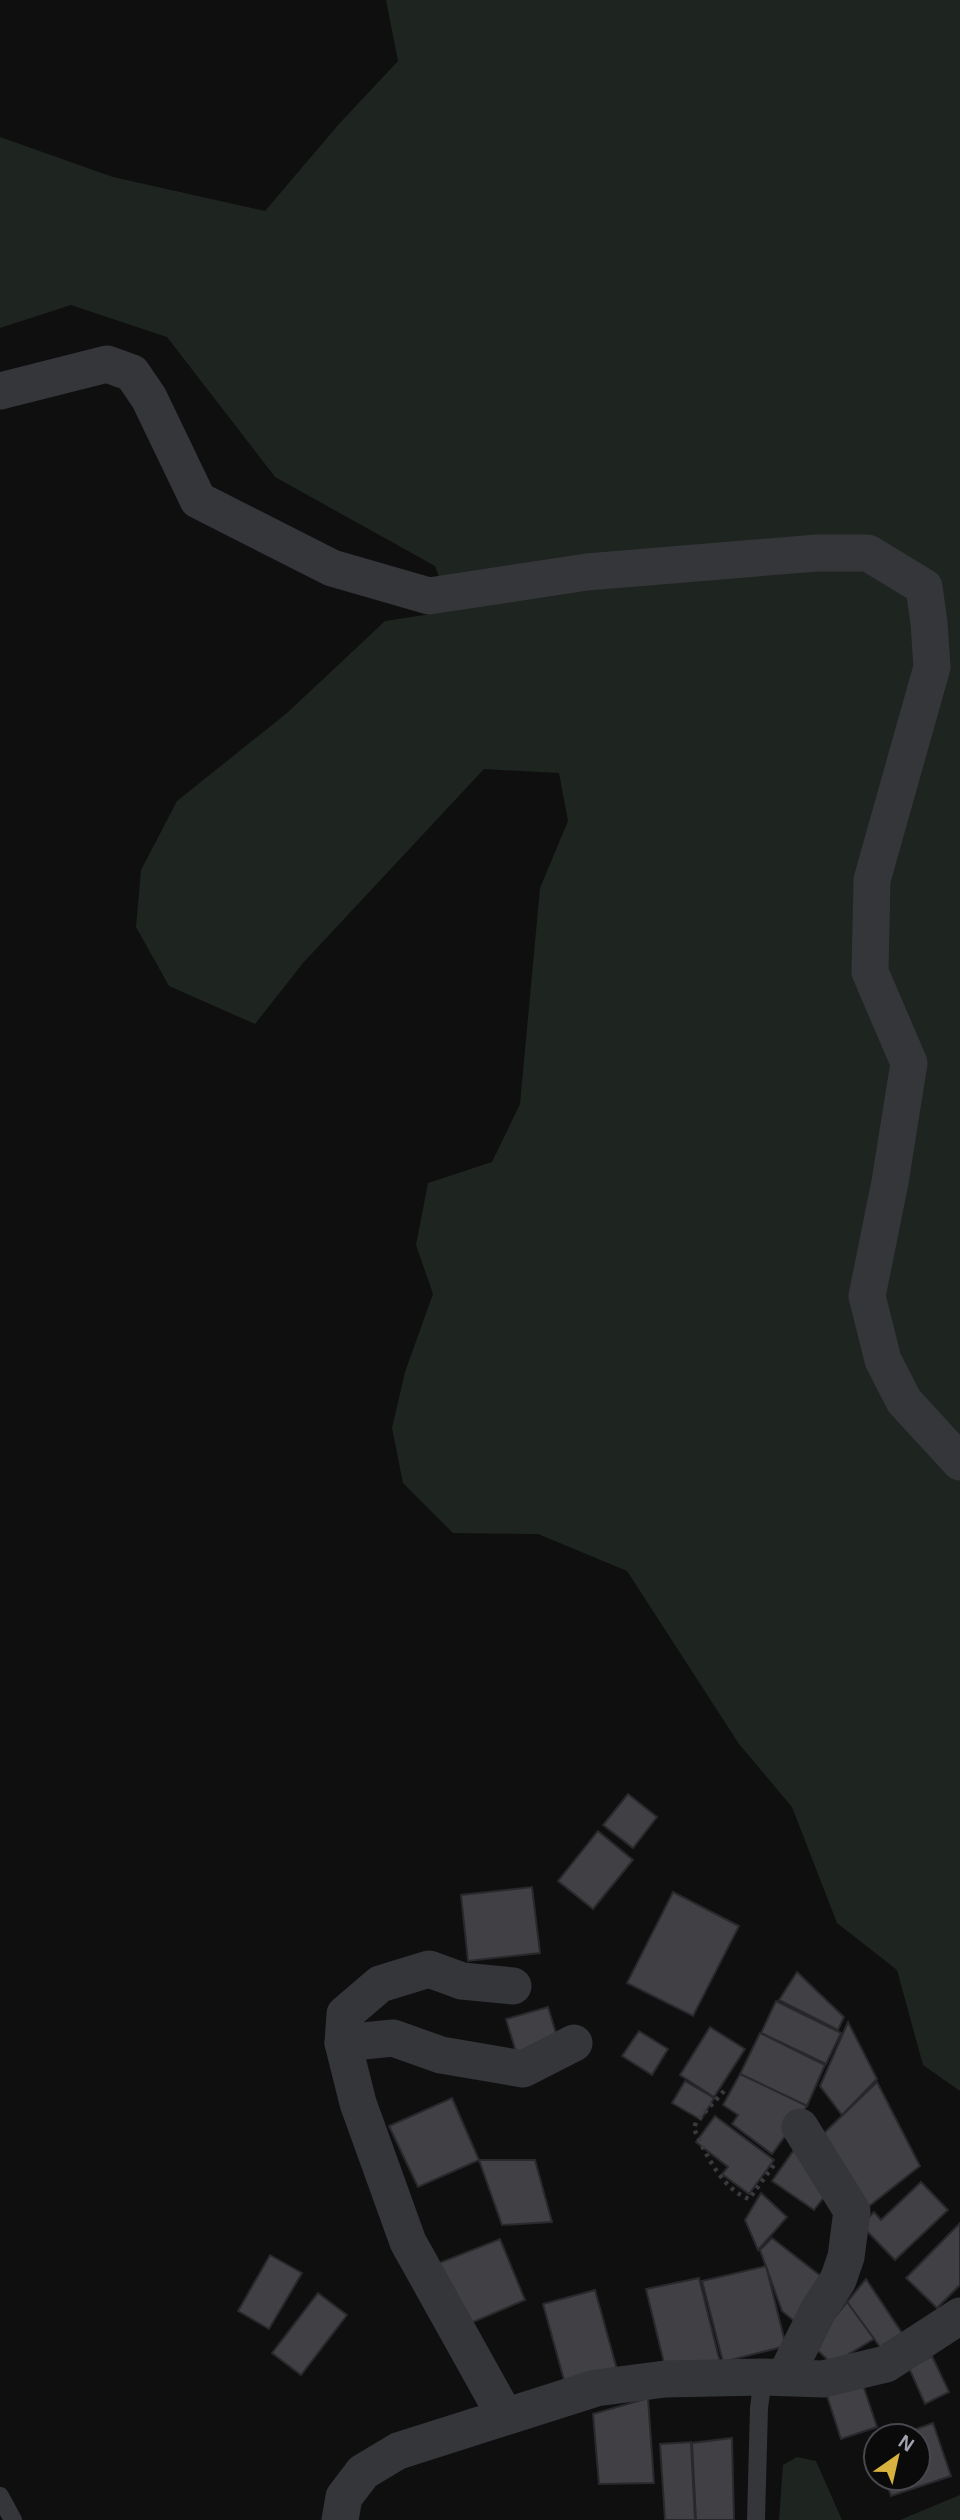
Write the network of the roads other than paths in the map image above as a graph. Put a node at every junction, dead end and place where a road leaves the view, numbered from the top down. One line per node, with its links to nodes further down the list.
1 (0, 391): 2 (street)
2 (960, 1462)
3 (513, 1986): 4 (street)
4 (343, 2043): 5 (street); 9 (street)
5 (574, 2043)
6 (800, 2127): 8 (street)
7 (960, 2316): 8 (street)
8 (774, 2377): 9 (street); 13 (lane)
9 (505, 2416): 12 (street)
10 (0, 2496): 11 (lane)
11 (13, 2520)
12 (340, 2520)
13 (756, 2520)

